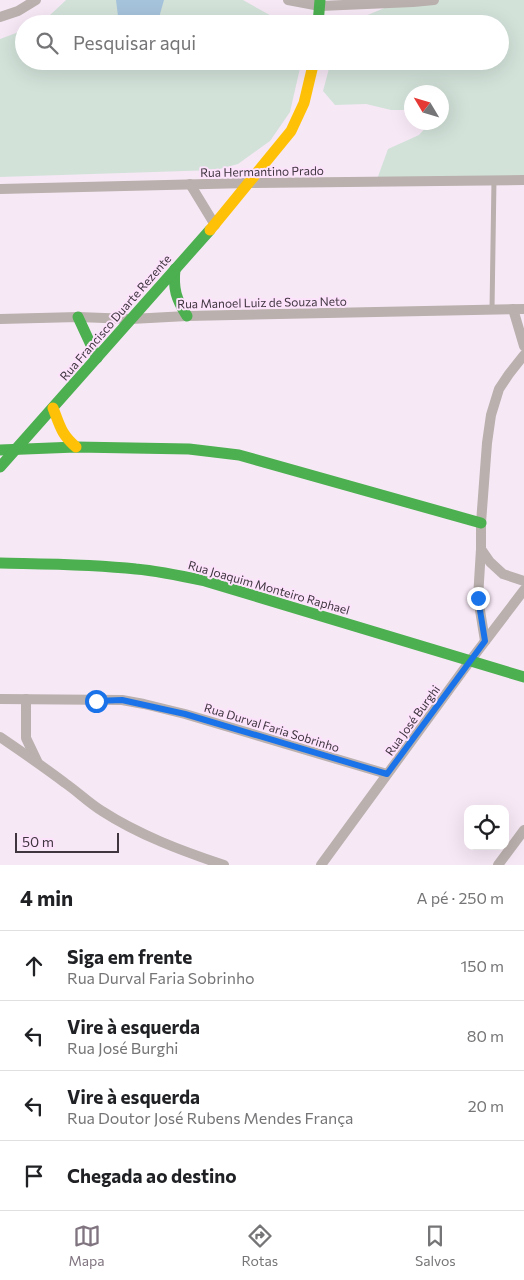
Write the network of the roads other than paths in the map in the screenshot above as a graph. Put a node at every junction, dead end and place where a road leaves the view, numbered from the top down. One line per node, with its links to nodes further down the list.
1 (36, 0): 6 (street)
2 (288, 0): 5 (street)
3 (434, 0): 4 (street)
4 (399, 1): 5 (street)
5 (320, 3)
6 (0, 18)
7 (312, 70): 10 (street, Rua Francisco Duarte Rezente)
8 (494, 180): 9 (street, Rua Hermantino Prado); 10 (street, Rua Hermantino Prado); 17 (lane)
9 (524, 180)
10 (249, 183): 11 (street, Rua Hermantino Prado); 13 (street, Rua Francisco Duarte Rezente)
11 (190, 184): 12 (street, Rua Hermantino Prado); 13 (street)
12 (0, 189)
13 (215, 225): 14 (street, Rua Francisco Duarte Rezente)
14 (175, 269): 18 (street); 21 (street, Rua Francisco Duarte Rezente)
15 (513, 309): 16 (street, Rua Manoel Luiz de Souza Neto); 17 (street, Rua Manoel Luiz de Souza Neto); 22 (street)
16 (524, 309)
17 (492, 310): 18 (street, Rua Manoel Luiz de Souza Neto)
18 (187, 316): 21 (street, Rua Manoel Luiz de Souza Neto)
19 (78, 318): 20 (street, Rua Manoel Luiz de Souza Neto); 21 (street, Rua Manoel Luiz de Souza Neto); 24 (street)
20 (0, 319)
21 (131, 319): 24 (street, Rua Francisco Duarte Rezente)
22 (524, 346)
23 (524, 355): 30 (street)
24 (97, 358): 25 (street, Rua Francisco Duarte Rezente)
25 (53, 408): 26 (street); 27 (street, Rua Francisco Duarte Rezente)
26 (76, 447): 27 (street); 30 (street)
27 (15, 449): 28 (street); 29 (street, Rua Francisco Duarte Rezente)
28 (0, 450)
29 (0, 467)
30 (481, 523): 31 (street)
31 (481, 549): 33 (street); 35 (street)
32 (0, 563): 36 (street, Rua Joaquim Monteiro Raphael)
33 (524, 581)
34 (524, 590): 35 (street, Rua José Burghi)
35 (485, 641): 36 (street, Rua José Burghi)
36 (470, 661): 37 (street, Rua Joaquim Monteiro Raphael); 42 (street, Rua José Burghi)
37 (524, 677)
38 (26, 699): 39 (street, Rua Durval Faria Sobrinho); 41 (street); 42 (street, Rua Durval Faria Sobrinho)
39 (0, 700)
40 (0, 737): 41 (street)
41 (38, 762): 44 (street)
42 (387, 774): 45 (street, Rua José Burghi)
43 (524, 830): 46 (street)
44 (224, 865)
45 (321, 865)
46 (498, 865)

